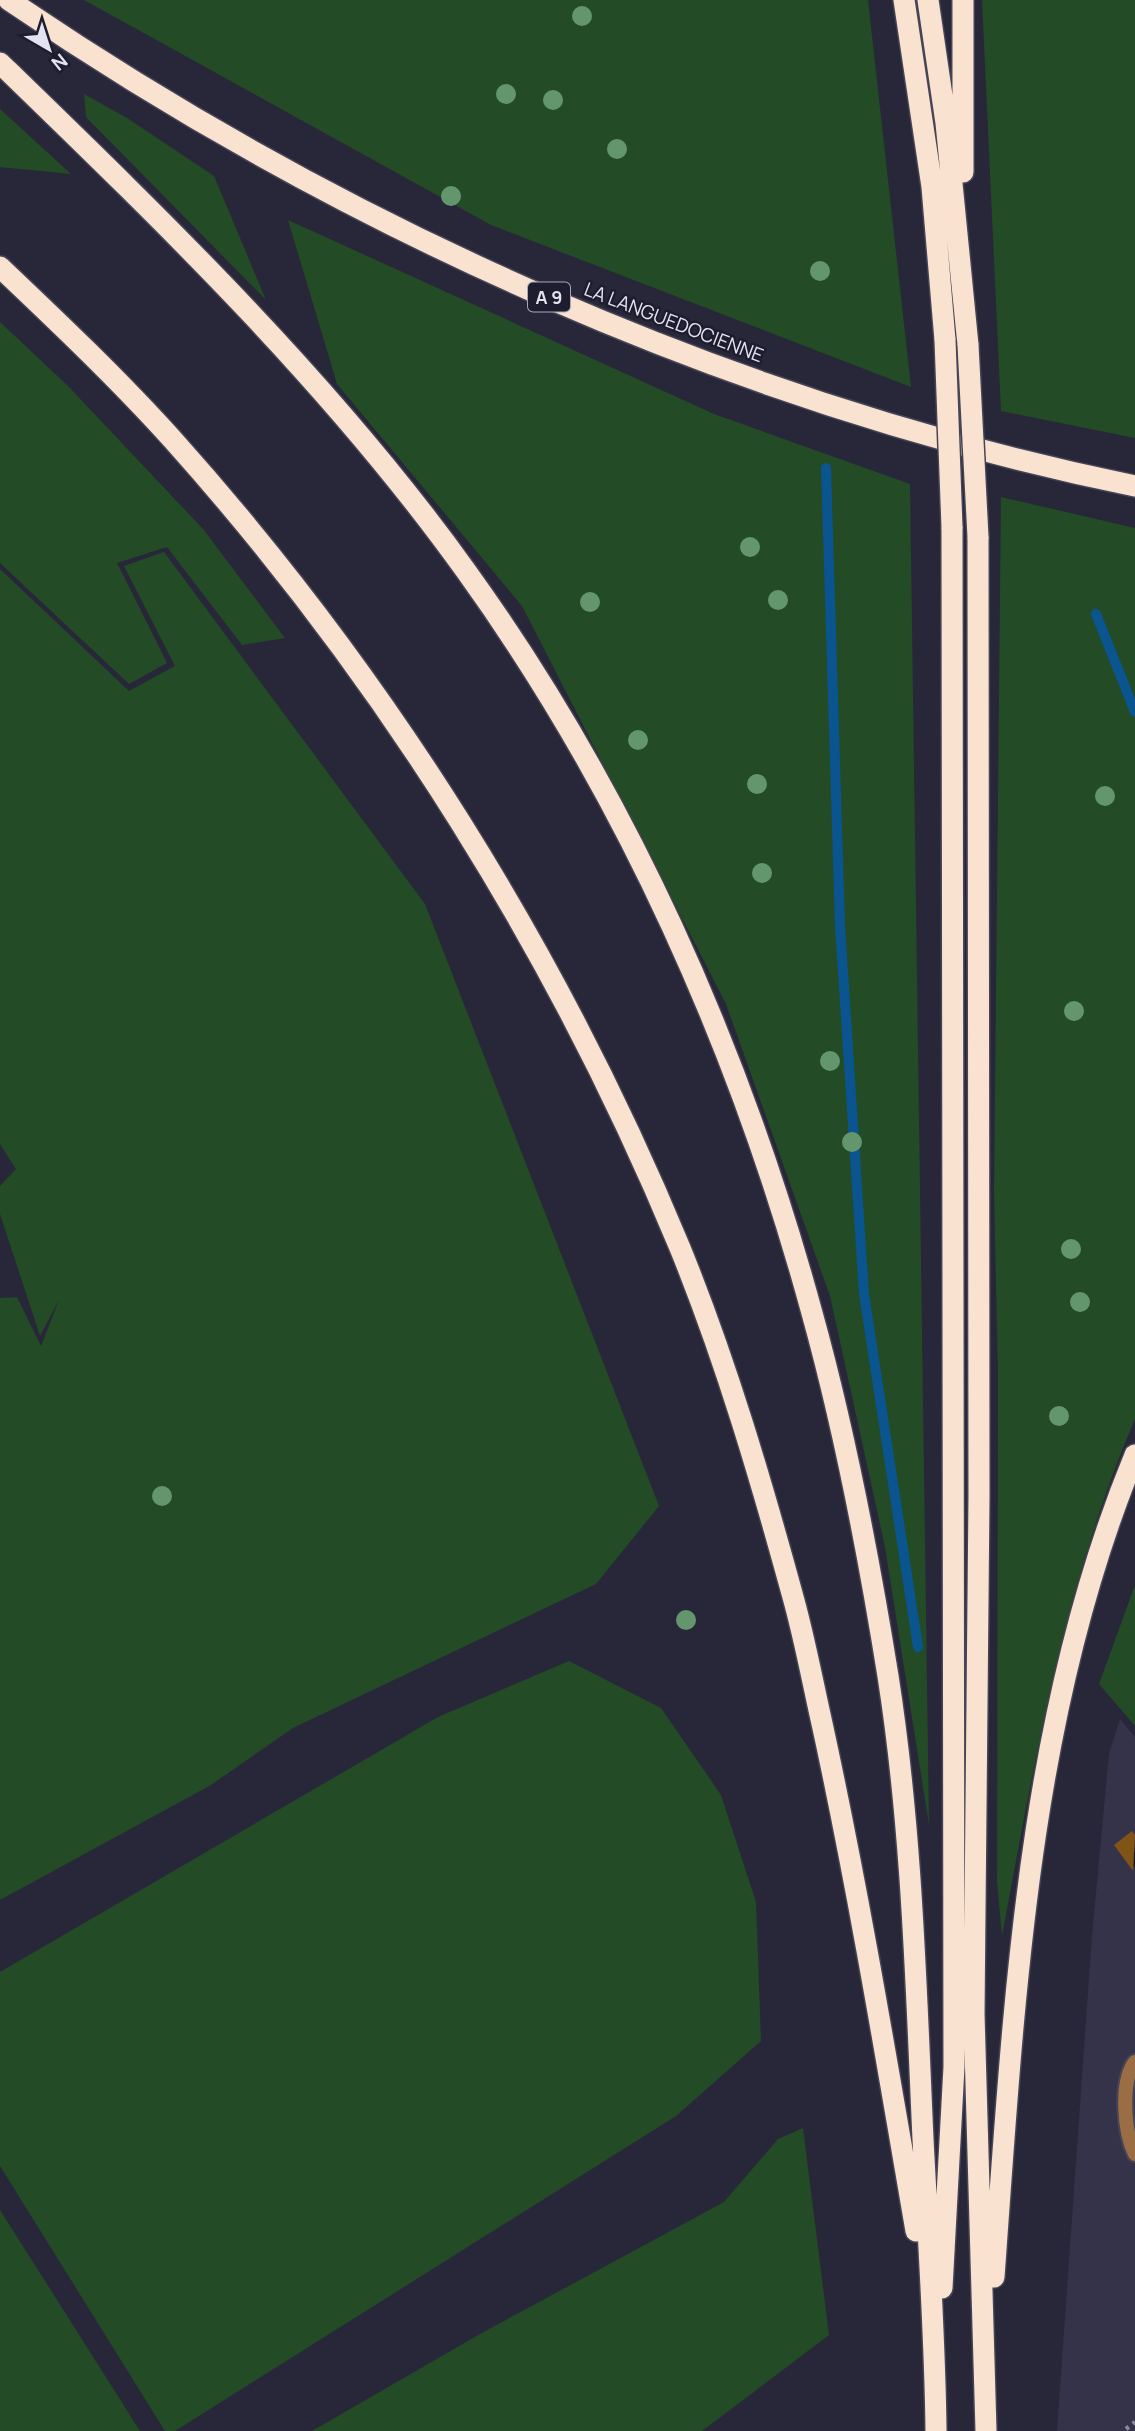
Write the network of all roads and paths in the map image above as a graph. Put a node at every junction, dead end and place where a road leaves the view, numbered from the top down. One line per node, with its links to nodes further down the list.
1 (9, 0): 8 (highway, LA LANGUEDOCIENNE / A 9)
2 (904, 0): 14 (highway, bridge)
3 (928, 0): 7 (highway)
4 (963, 0): 7 (highway)
5 (0, 63): 12 (highway)
6 (0, 267): 12 (highway)
7 (964, 293): 13 (highway, bridge)
8 (1135, 486)
9 (1135, 1455): 13 (highway)
10 (1135, 2062): 11 (lane)
11 (1135, 2154)
12 (932, 2323): 14 (highway)
13 (986, 2390): 18 (highway)
14 (936, 2399): 17 (highway)
15 (1135, 2422): 16 (path)
16 (1126, 2429)
17 (936, 2431)
18 (986, 2431)

